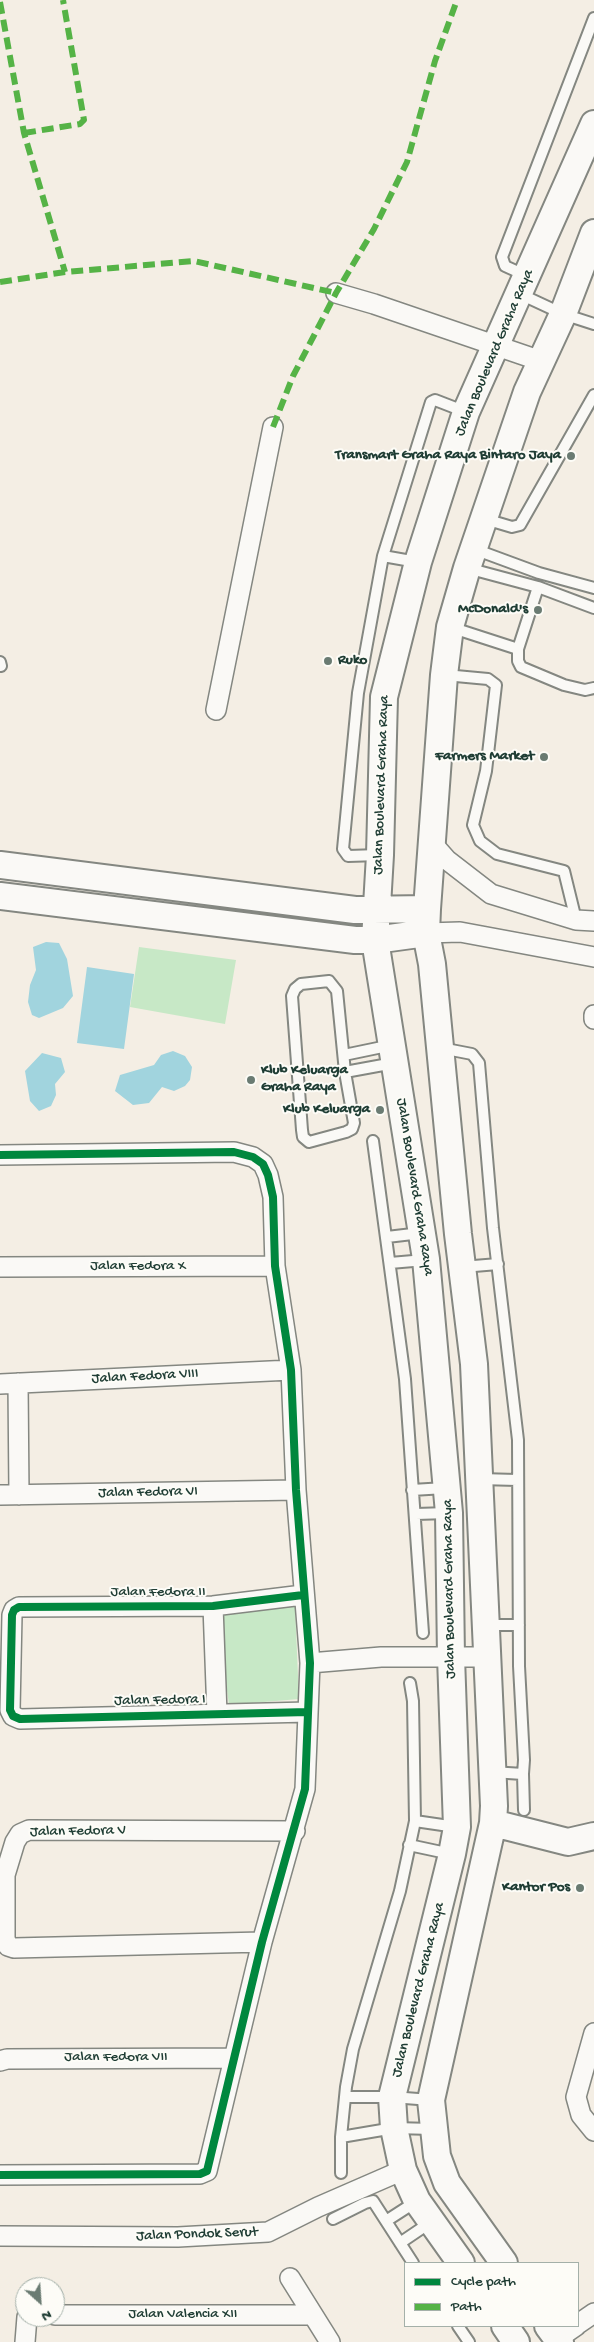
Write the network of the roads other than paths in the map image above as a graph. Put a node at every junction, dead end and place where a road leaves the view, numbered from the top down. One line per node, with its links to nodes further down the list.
1 (594, 18): 4 (lane)
2 (594, 124): 4 (main road, Jalan Boulevard Graha Raya)
3 (594, 234): 6 (main road, Jalan Boulevard Graha Raya)
4 (524, 285): 6 (lane); 8 (main road, Jalan Boulevard Graha Raya)
5 (336, 293): 8 (street)
6 (563, 314): 7 (lane); 9 (main road, Jalan Boulevard Graha Raya)
7 (594, 324)
8 (498, 345): 9 (street); 11 (main road, Jalan Boulevard Graha Raya)
9 (542, 361): 13 (main road, Jalan Boulevard Graha Raya)
10 (594, 395): 13 (lane)
11 (466, 412): 14 (lane); 16 (main road, Jalan Boulevard Graha Raya)
12 (273, 427): 24 (street)
13 (484, 518): 15 (main road, Jalan Boulevard Graha Raya)
14 (383, 556): 16 (lane); 26 (lane)
15 (471, 559): 17 (lane); 18 (lane); 20 (main road, Jalan Boulevard Graha Raya)
16 (418, 562): 26 (main road, Jalan Boulevard Graha Raya)
17 (538, 587): 19 (lane); 21 (lane)
18 (594, 588)
19 (594, 608)
20 (450, 628): 21 (lane); 22 (main road, Jalan Boulevard Graha Raya)
21 (518, 649): 23 (lane)
22 (444, 675): 25 (main road, Jalan Boulevard Graha Raya); 30 (lane)
23 (594, 688)
24 (216, 710)
25 (432, 842): 30 (street); 31 (main road, Jalan Boulevard Graha Raya)
26 (380, 855): 29 (main road, Jalan Boulevard Graha Raya)
27 (0, 865): 29 (main road)
28 (0, 896): 32 (main road)
29 (376, 910): 31 (main road); 32 (main road, Jalan Boulevard Graha Raya)
30 (585, 920)
31 (426, 921): 32 (main road); 33 (street); 34 (main road, Jalan Boulevard Graha Raya)
32 (375, 940): 35 (main road, Jalan Boulevard Graha Raya)
33 (594, 957)
34 (432, 964): 35 (main road); 36 (main road, Jalan Boulevard Graha Raya)
35 (380, 973): 37 (main road, Jalan Boulevard Graha Raya)
36 (440, 1048): 46 (lane); 49 (main road, Jalan Boulevard Graha Raya)
37 (393, 1054): 38 (lane); 39 (lane); 42 (main road, Jalan Boulevard Graha Raya)
38 (344, 1055): 39 (lane); 39 (lane)
39 (346, 1072)
40 (373, 1141): 43 (lane)
41 (0, 1154): 47 (street)
42 (423, 1233): 43 (lane); 44 (main road, Jalan Boulevard Graha Raya)
43 (387, 1237): 45 (lane)
44 (426, 1259): 45 (lane); 58 (main road, Jalan Boulevard Graha Raya)
45 (390, 1263): 55 (lane)
46 (498, 1264): 49 (lane); 53 (lane)
47 (275, 1266): 48 (street, Jalan Fedora X); 50 (street)
48 (0, 1267)
49 (462, 1268): 52 (main road, Jalan Boulevard Graha Raya)
50 (291, 1370): 51 (street, Jalan Fedora VIII); 54 (street)
51 (9, 1384): 57 (street)
52 (479, 1479): 53 (lane); 62 (main road, Jalan Boulevard Graha Raya)
53 (517, 1480): 63 (lane)
54 (296, 1490): 57 (street, Jalan Fedora VI); 60 (street)
55 (412, 1490): 58 (lane); 59 (lane)
56 (0, 1495): 57 (street, Jalan Fedora VI)
57 (19, 1495)
58 (448, 1500): 59 (lane); 65 (main road, Jalan Boulevard Graha Raya)
59 (416, 1514): 64 (lane)
60 (303, 1595): 61 (street, Jalan Fedora II); 67 (street)
61 (213, 1606): 70 (street); 71 (street, Jalan Fedora II)
62 (485, 1625): 63 (lane); 66 (main road, Jalan Boulevard Graha Raya)
63 (519, 1625): 73 (lane)
64 (423, 1633)
65 (451, 1657): 66 (street); 67 (street); 77 (main road, Jalan Boulevard Graha Raya)
66 (486, 1657): 72 (main road, Jalan Boulevard Graha Raya)
67 (310, 1663): 69 (street)
68 (410, 1683): 75 (lane)
69 (308, 1712): 70 (street, Jalan Fedora I); 78 (street)
70 (217, 1714): 71 (street, Jalan Fedora I)
71 (14, 1716)
72 (492, 1772): 73 (lane); 76 (main road, Jalan Boulevard Graha Raya)
73 (523, 1774): 74 (lane)
74 (524, 1810)
75 (415, 1821): 77 (lane); 80 (lane)
76 (493, 1823): 79 (main road); 88 (main road, Jalan Boulevard Graha Raya)
77 (457, 1827): 81 (main road, Jalan Boulevard Graha Raya)
78 (295, 1831): 82 (street); 82 (street, Jalan Fedora V)
79 (594, 1836)
80 (409, 1845): 81 (lane); 86 (lane)
81 (452, 1854): 87 (main road, Jalan Boulevard Graha Raya)
82 (262, 1942): 84 (street)
83 (594, 2033): 91 (street)
84 (233, 2058): 85 (street, Jalan Fedora VII); 96 (street)
85 (0, 2061)
86 (345, 2097): 87 (lane); 92 (lane)
87 (392, 2097): 88 (lane); 89 (main road, Jalan Boulevard Graha Raya)
88 (431, 2100): 90 (main road, Jalan Boulevard Graha Raya)
89 (394, 2128): 90 (lane); 92 (lane); 94 (main road, Jalan Boulevard Graha Raya)
90 (433, 2129): 93 (main road, Jalan Boulevard Graha Raya)
91 (594, 2131)
92 (342, 2137): 95 (lane)
93 (437, 2156): 94 (main road, Jalan Pondok Serut); 104 (main road, Jalan Boulevard Graha Raya)
94 (403, 2170): 97 (main road, Jalan Boulevard Graha Raya); 100 (street, Jalan Pondok Serut)
95 (341, 2173)
96 (0, 2175)
97 (424, 2211): 99 (lane); 101 (lane); 103 (main road, Jalan Boulevard Graha Raya)
98 (333, 2220): 99 (lane)
99 (386, 2221): 101 (lane)
100 (0, 2236)
101 (400, 2243): 102 (lane)
102 (412, 2262)
103 (460, 2262)
104 (503, 2262)
105 (290, 2278): 107 (street)
106 (594, 2313): 109 (street)
107 (312, 2314): 108 (street, Jalan Valencia XII); 114 (street)
108 (65, 2315)
109 (579, 2322)
110 (27, 2327): 113 (street)
111 (459, 2327): 115 (lane)
112 (506, 2327): 116 (main road)
113 (26, 2342)
114 (330, 2342)
115 (469, 2342)
116 (516, 2342)

